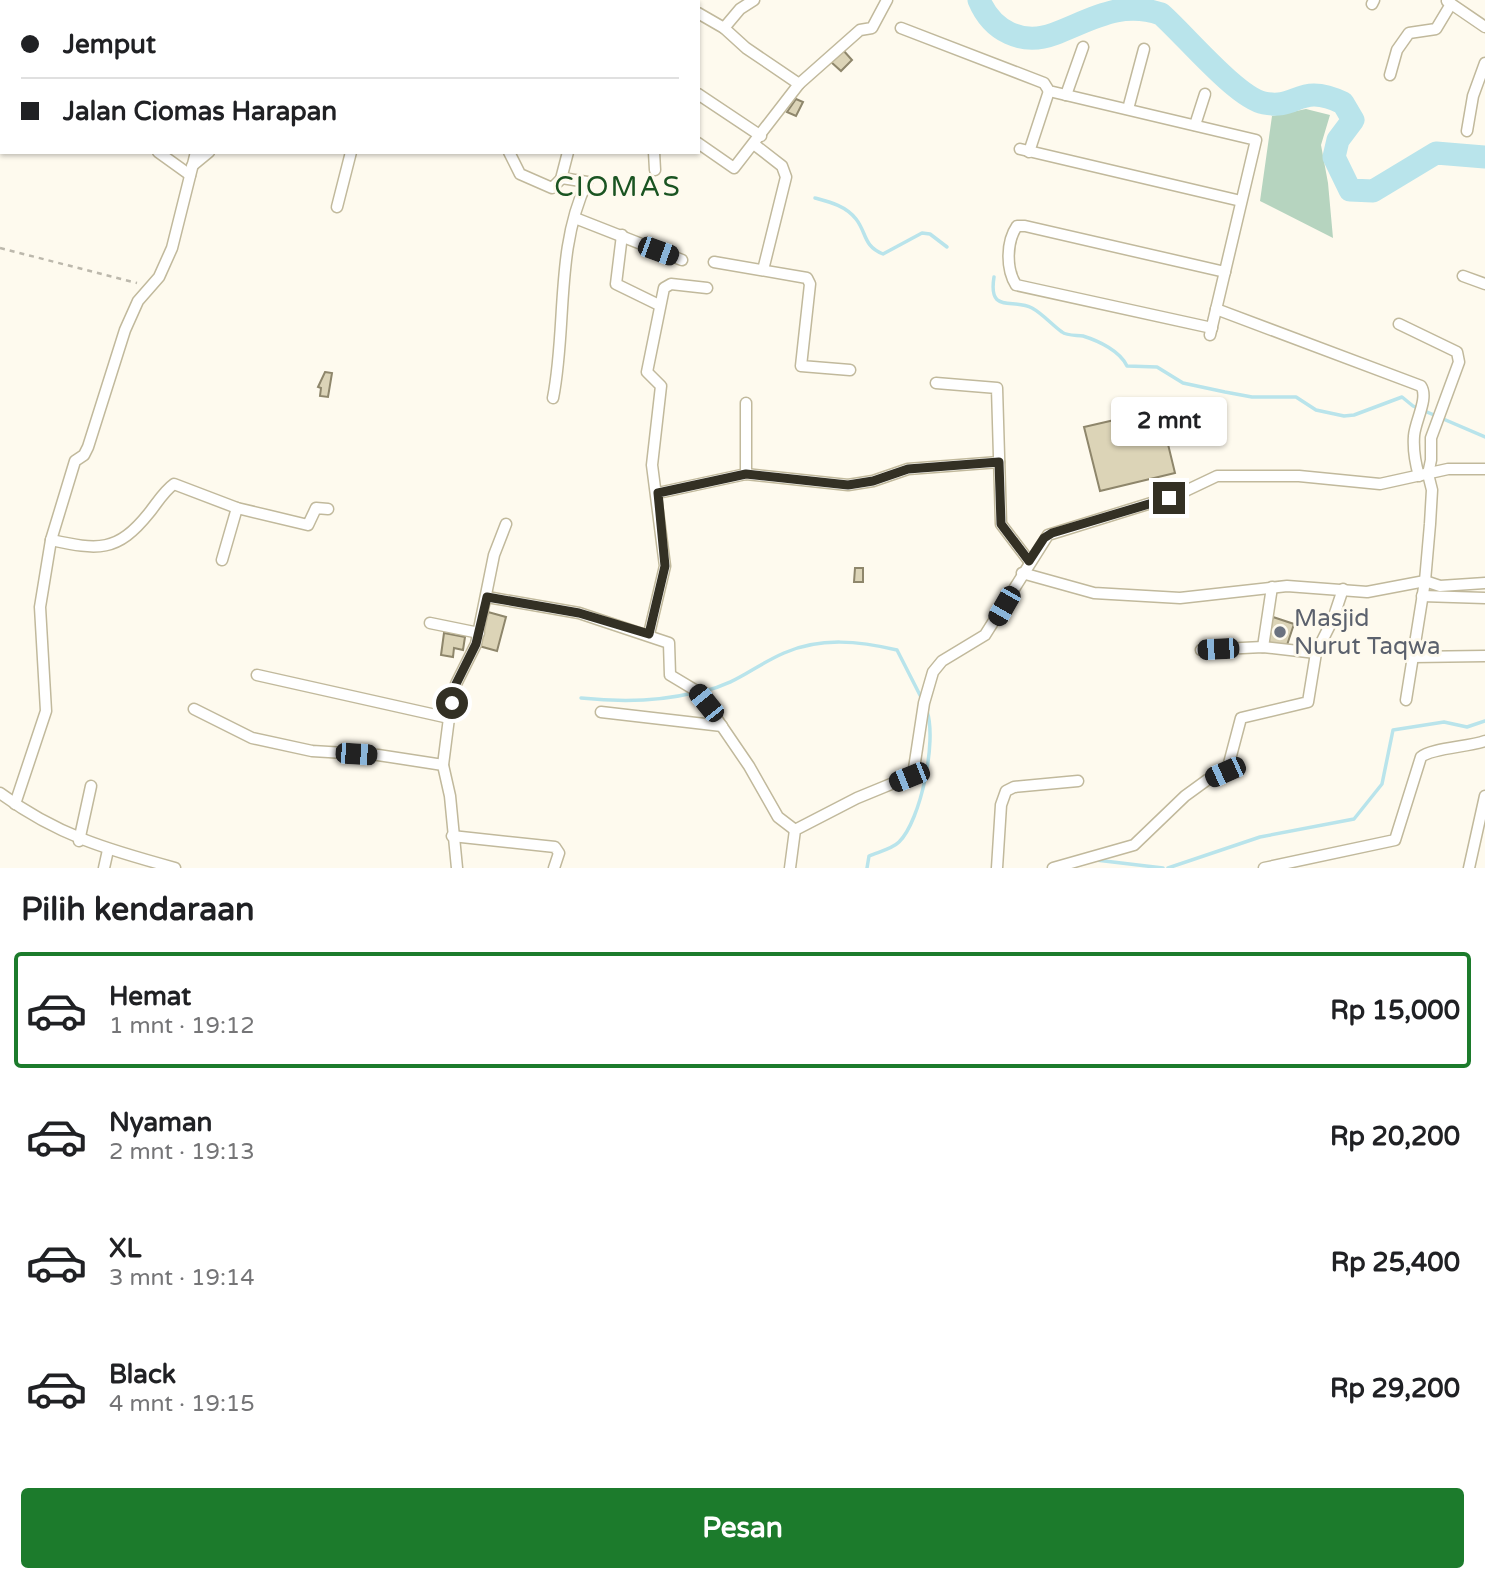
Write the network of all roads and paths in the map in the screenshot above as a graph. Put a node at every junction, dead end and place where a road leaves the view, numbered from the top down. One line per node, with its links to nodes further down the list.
1 (754, 0): 8 (street)
2 (887, 0): 14 (street)
3 (1467, 0): 5 (street)
4 (1448, 2): 5 (street); 13 (street)
5 (1460, 12): 7 (street)
6 (700, 14): 8 (street)
7 (1485, 27)
8 (724, 28): 14 (street)
9 (901, 28): 15 (street)
10 (1083, 47): 16 (street)
11 (1144, 49): 19 (street)
12 (1485, 63): 21 (street)
13 (1390, 75)
14 (799, 84): 22 (street)
15 (1049, 90): 16 (street); 34 (street)
16 (1066, 94): 19 (street)
17 (1205, 94): 20 (street)
18 (700, 96): 22 (street)
19 (1128, 109): 20 (street)
20 (1195, 125): 34 (street)
21 (1467, 131)
22 (758, 140): 23 (street); 41 (street)
23 (700, 144)
24 (162, 154): 31 (street)
25 (195, 154): 31 (street)
26 (207, 154): 31 (street)
27 (350, 154): 35 (street)
28 (510, 154): 33 (street)
29 (567, 154): 33 (street)
30 (654, 154): 32 (street)
31 (191, 170): 45 (street)
32 (655, 170)
33 (561, 178): 36 (street)
34 (1241, 201): 42 (street)
35 (337, 207)
36 (575, 218): 37 (street); 52 (street)
37 (622, 235): 39 (street); 47 (street)
38 (0, 248): 45 (path)
39 (682, 260)
40 (714, 262): 41 (street)
41 (763, 270): 50 (street)
42 (1225, 272): 48 (street); 48 (street)
43 (1463, 276): 44 (street)
44 (1485, 284)
45 (150, 286): 62 (street)
46 (707, 288): 47 (street)
47 (659, 305): 58 (street)
48 (1216, 309): 57 (street)
49 (1399, 324): 57 (street)
50 (850, 370)
51 (936, 383): 54 (street)
52 (553, 398)
53 (746, 402): 56 (street)
54 (999, 462): 56 (street); 64 (street)
55 (1485, 469): 57 (street)
56 (746, 474): 58 (street)
57 (1423, 475): 64 (street); 66 (street)
58 (658, 493): 75 (street)
59 (237, 508): 60 (street); 62 (street); 63 (street)
60 (328, 509)
61 (506, 524): 71 (street)
62 (51, 540): 93 (street)
63 (222, 560)
64 (1029, 561): 65 (street)
65 (1022, 573): 68 (street); 94 (street)
66 (1425, 581): 67 (street); 69 (street); 70 (street)
67 (1485, 583)
68 (1272, 587): 69 (street); 76 (street)
69 (1343, 589): 78 (street)
70 (1422, 596): 72 (street); 80 (street)
71 (487, 597): 74 (street); 75 (street)
72 (1485, 598)
73 (430, 623): 74 (street)
74 (480, 633): 85 (street)
75 (649, 634): 86 (street)
76 (1263, 647): 77 (street); 78 (street)
77 (1201, 650)
78 (1316, 653): 104 (street)
79 (1485, 656): 80 (street)
80 (1412, 657): 82 (street)
81 (257, 675): 85 (street)
82 (1406, 700)
83 (194, 709): 88 (street)
84 (601, 712): 86 (street)
85 (449, 718): 88 (street)
86 (722, 726): 94 (street)
87 (1485, 741): 105 (street)
88 (443, 765): 95 (street)
89 (1077, 782): 103 (street)
90 (91, 786): 96 (street)
91 (0, 793): 93 (street)
92 (1485, 796): 106 (street)
93 (15, 804): 96 (street)
94 (795, 830): 102 (street)
95 (452, 836): 100 (street); 101 (street)
96 (79, 841): 97 (street)
97 (108, 850): 98 (street); 99 (street)
98 (104, 868)
99 (176, 868)
100 (457, 868)
101 (554, 868)
102 (790, 868)
103 (997, 868)
104 (1053, 868)
105 (1264, 868)
106 (1469, 868)

